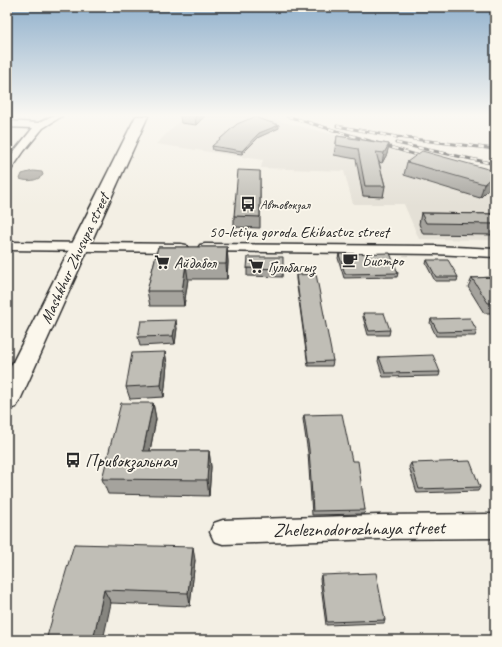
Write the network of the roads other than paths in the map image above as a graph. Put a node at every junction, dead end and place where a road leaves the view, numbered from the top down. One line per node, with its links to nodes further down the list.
1 (22, 146): 3 (street)
2 (128, 146): 5 (main road, Mashkhur Zhusupa street)
3 (7, 168)
4 (7, 246): 5 (street, 50-letiya goroda Ekibastuz street)
5 (80, 247): 6 (street, 50-letiya goroda Ekibastuz street); 7 (main road, Mashkhur Zhusupa street)
6 (495, 253)
7 (7, 400)
8 (495, 526): 9 (street, Zheleznodorozhnaya street)
9 (223, 532)

